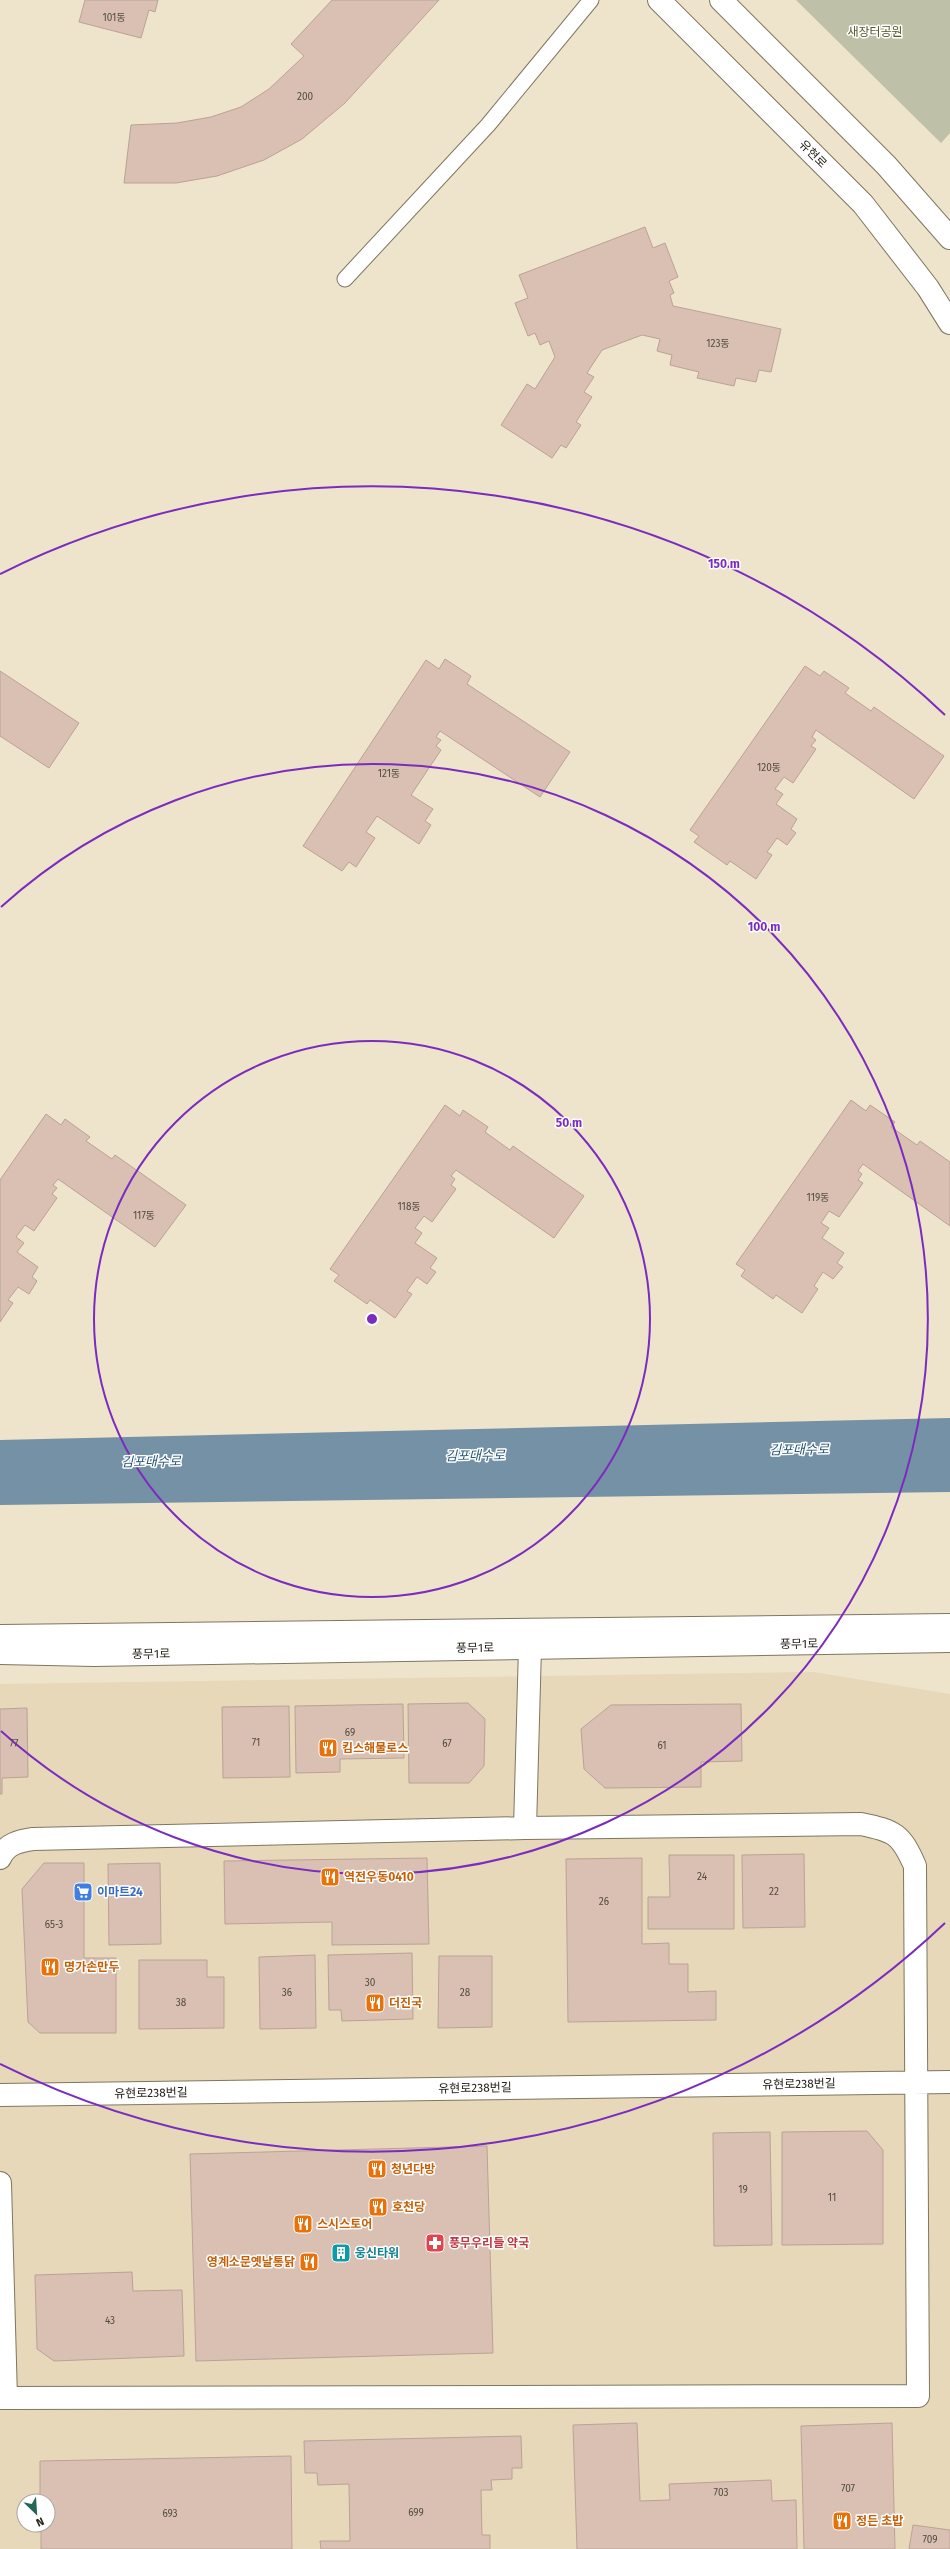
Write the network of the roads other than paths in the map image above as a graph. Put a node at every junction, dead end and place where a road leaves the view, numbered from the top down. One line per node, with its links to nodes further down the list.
1 (591, 0): 5 (lane)
2 (659, 0): 6 (street, 유현로)
3 (720, 0): 4 (street)
4 (950, 238)
5 (345, 279)
6 (950, 323)
7 (950, 1625): 9 (street, 풍무1로)
8 (0, 1636): 9 (street, 풍무1로)
9 (531, 1638): 10 (street, 풍무1로); 11 (street, 풍무1로); 12 (street)
10 (950, 1641)
11 (0, 1653)
12 (525, 1828): 13 (street); 14 (street)
13 (0, 1858)
14 (917, 2082): 15 (street, 유현로238번길); 16 (street, 유현로238번길); 18 (street)
15 (950, 2082)
16 (0, 2095)
17 (0, 2184): 18 (street)
18 (3, 2398)

